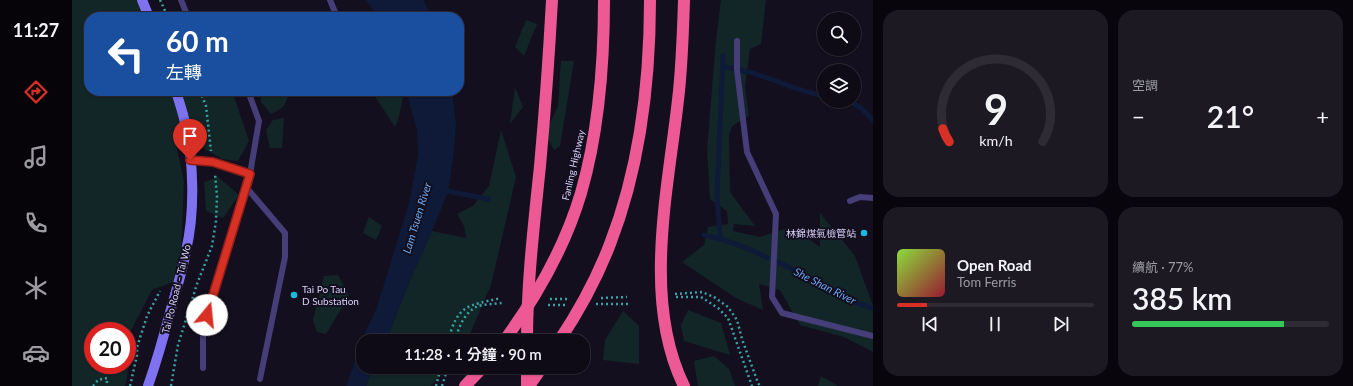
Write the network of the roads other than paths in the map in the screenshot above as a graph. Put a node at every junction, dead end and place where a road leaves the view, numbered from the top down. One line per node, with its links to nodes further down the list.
1 (142, 0): 8 (main road)
2 (181, 0): 9 (lane)
3 (330, 0): 10 (lane)
4 (552, 0): 20 (highway)
5 (604, 0): 19 (highway, Fanling Highway, bridge)
6 (650, 0): 21 (highway, bridge)
7 (684, 0): 29 (highway)
8 (147, 12)
9 (186, 12)
10 (335, 12)
11 (737, 40): 22 (lane)
12 (177, 96): 14 (main road, Tai Po Road – Tai Wo)
13 (250, 96): 15 (lane)
14 (190, 160): 15 (lane); 23 (main road, Tai Po Road – Tai Wo)
15 (250, 174): 16 (lane)
16 (246, 187): 24 (lane); 28 (lane)
17 (873, 198): 18 (lane)
18 (850, 201)
19 (509, 334)
20 (527, 334)
21 (564, 334)
22 (873, 336)
23 (155, 367): 30 (main road, Tai Po Road – Tai Wo); 31 (main road, Tai Po Road – Tai Wo)
24 (203, 368)
25 (475, 374): 32 (highway)
26 (527, 374): 33 (highway)
27 (537, 374): 33 (highway)
28 (260, 379)
29 (681, 381): 34 (highway)
30 (148, 386)
31 (153, 386)
32 (464, 386)
33 (528, 386)
34 (690, 386)

